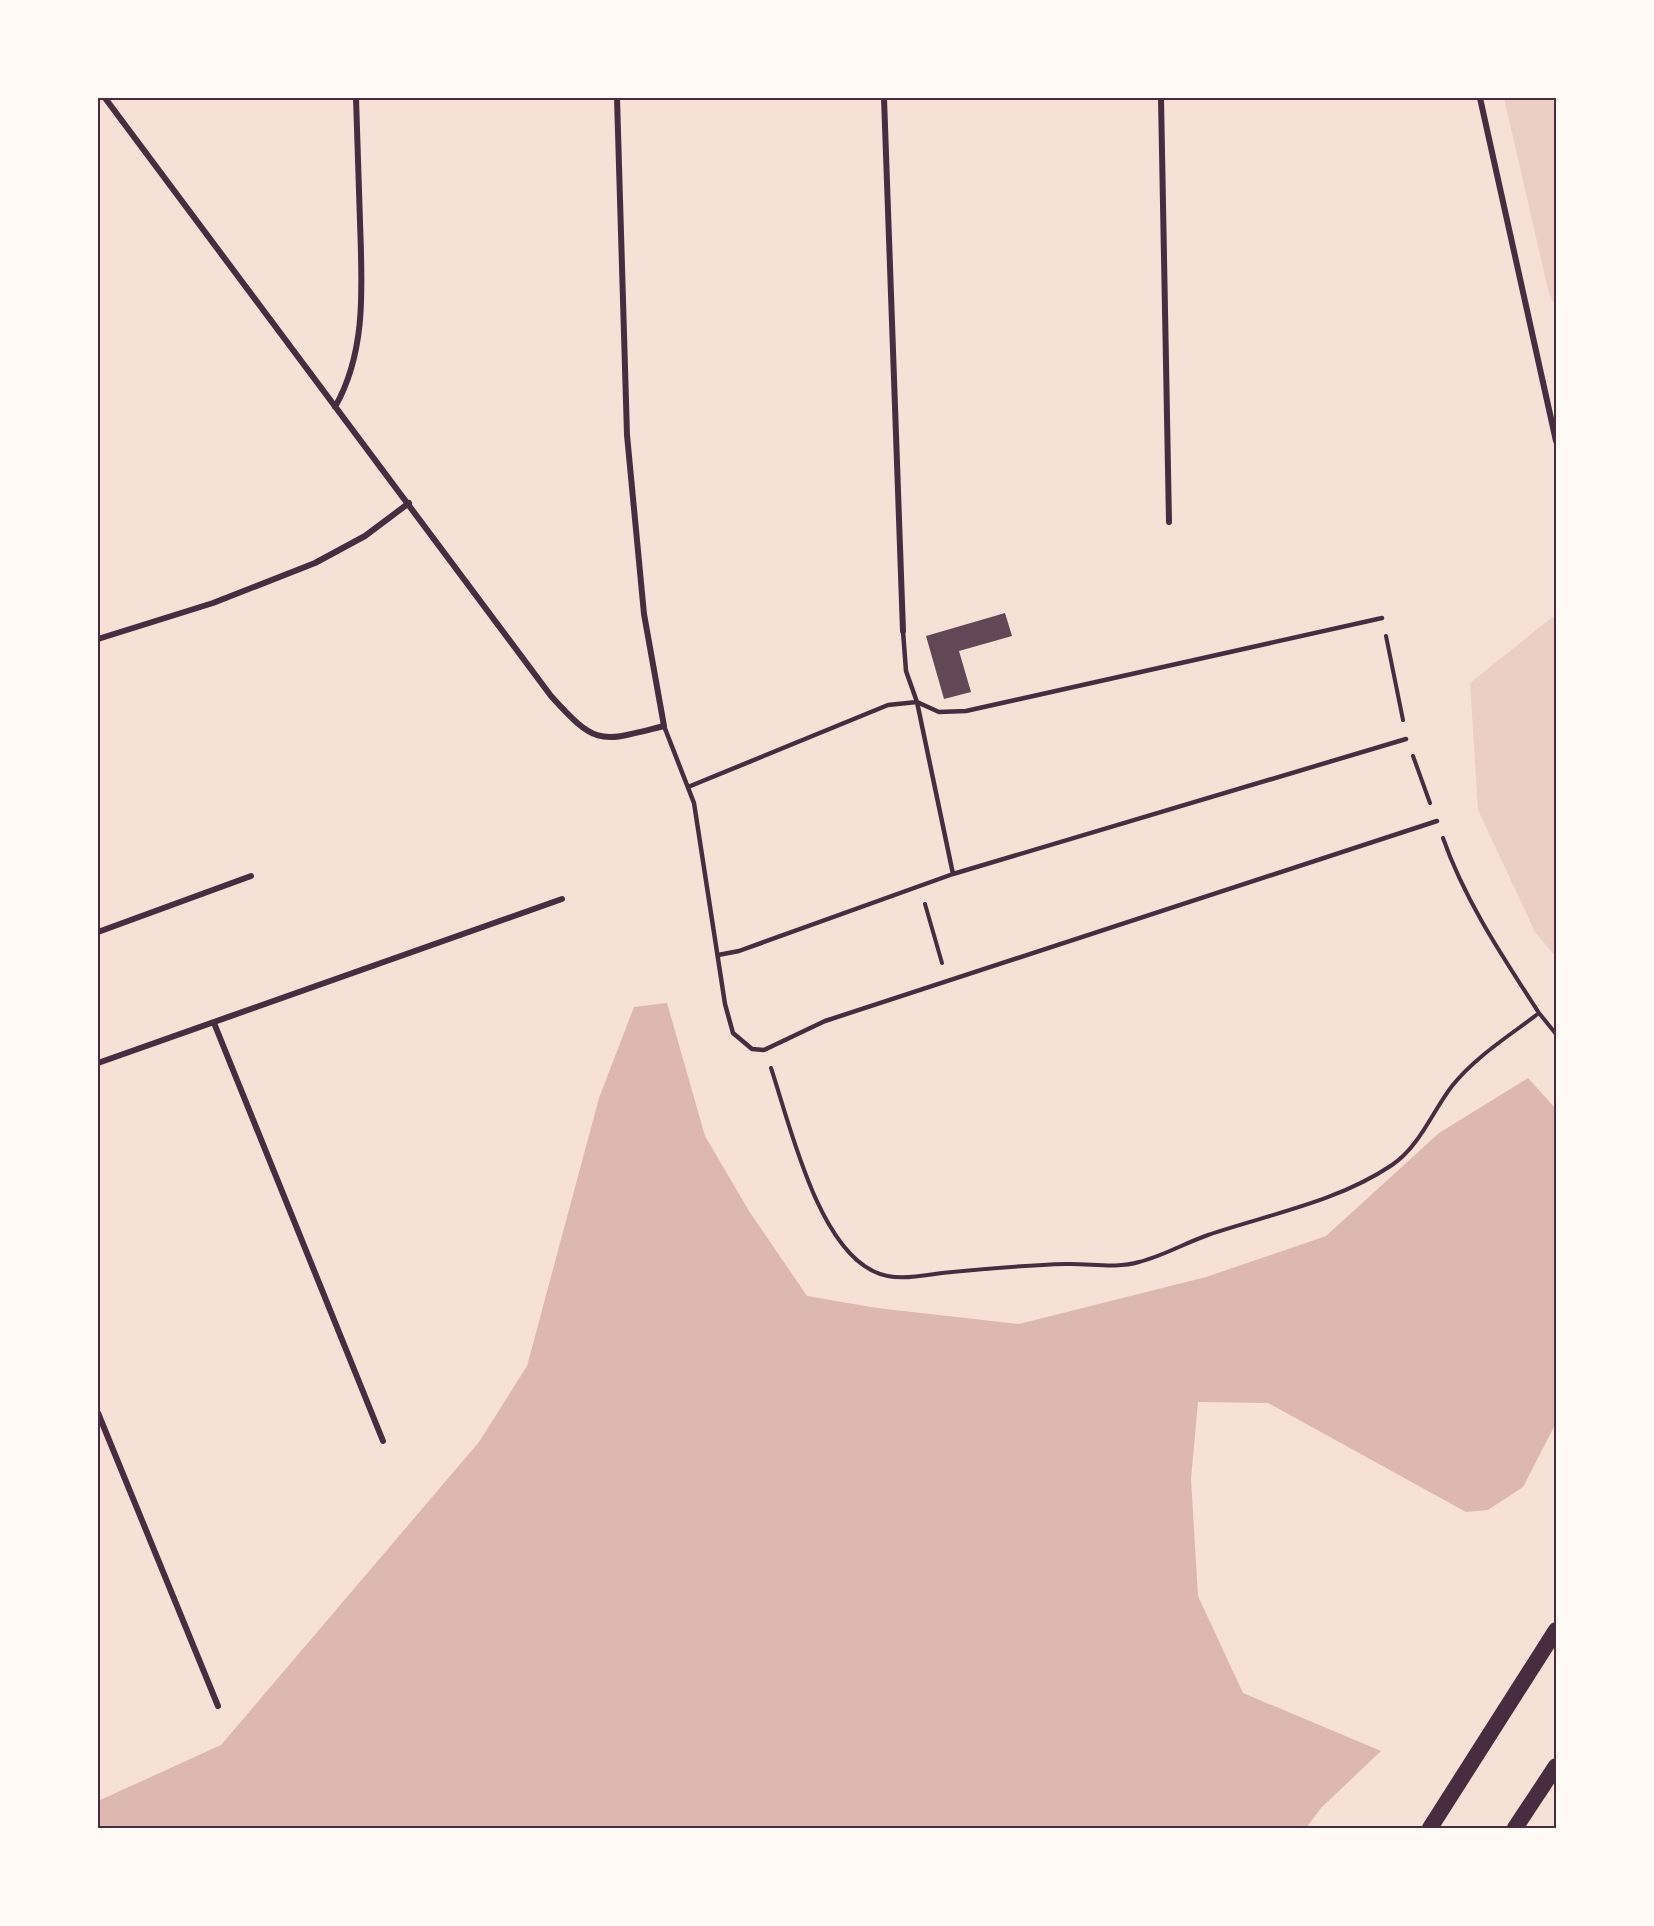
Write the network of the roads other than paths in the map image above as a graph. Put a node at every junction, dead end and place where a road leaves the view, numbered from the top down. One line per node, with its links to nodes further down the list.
1 (105, 98): 7 (street)
2 (356, 98): 7 (street)
3 (617, 98): 15 (street)
4 (884, 98): 12 (street)
5 (1161, 98): 10 (street)
6 (1480, 98): 8 (street)
7 (335, 407): 9 (street)
8 (1557, 441)
9 (410, 503): 13 (street); 15 (street)
10 (1169, 522)
11 (1382, 618): 14 (lane)
12 (903, 631): 14 (lane)
13 (98, 639)
14 (917, 702): 17 (lane); 19 (lane)
15 (664, 726): 17 (lane)
16 (1407, 739): 19 (lane)
17 (688, 787): 23 (lane)
18 (1437, 821): 23 (lane)
19 (953, 874): 23 (lane)
20 (251, 876): 22 (street)
21 (562, 899): 24 (street)
22 (98, 932)
23 (718, 955)
24 (214, 1023): 25 (street); 27 (street)
25 (98, 1064)
26 (98, 1413): 29 (street)
27 (383, 1442)
28 (1557, 1630): 31 (highway)
29 (218, 1706)
30 (1557, 1766): 32 (highway)
31 (1430, 1828)
32 (1515, 1828)

